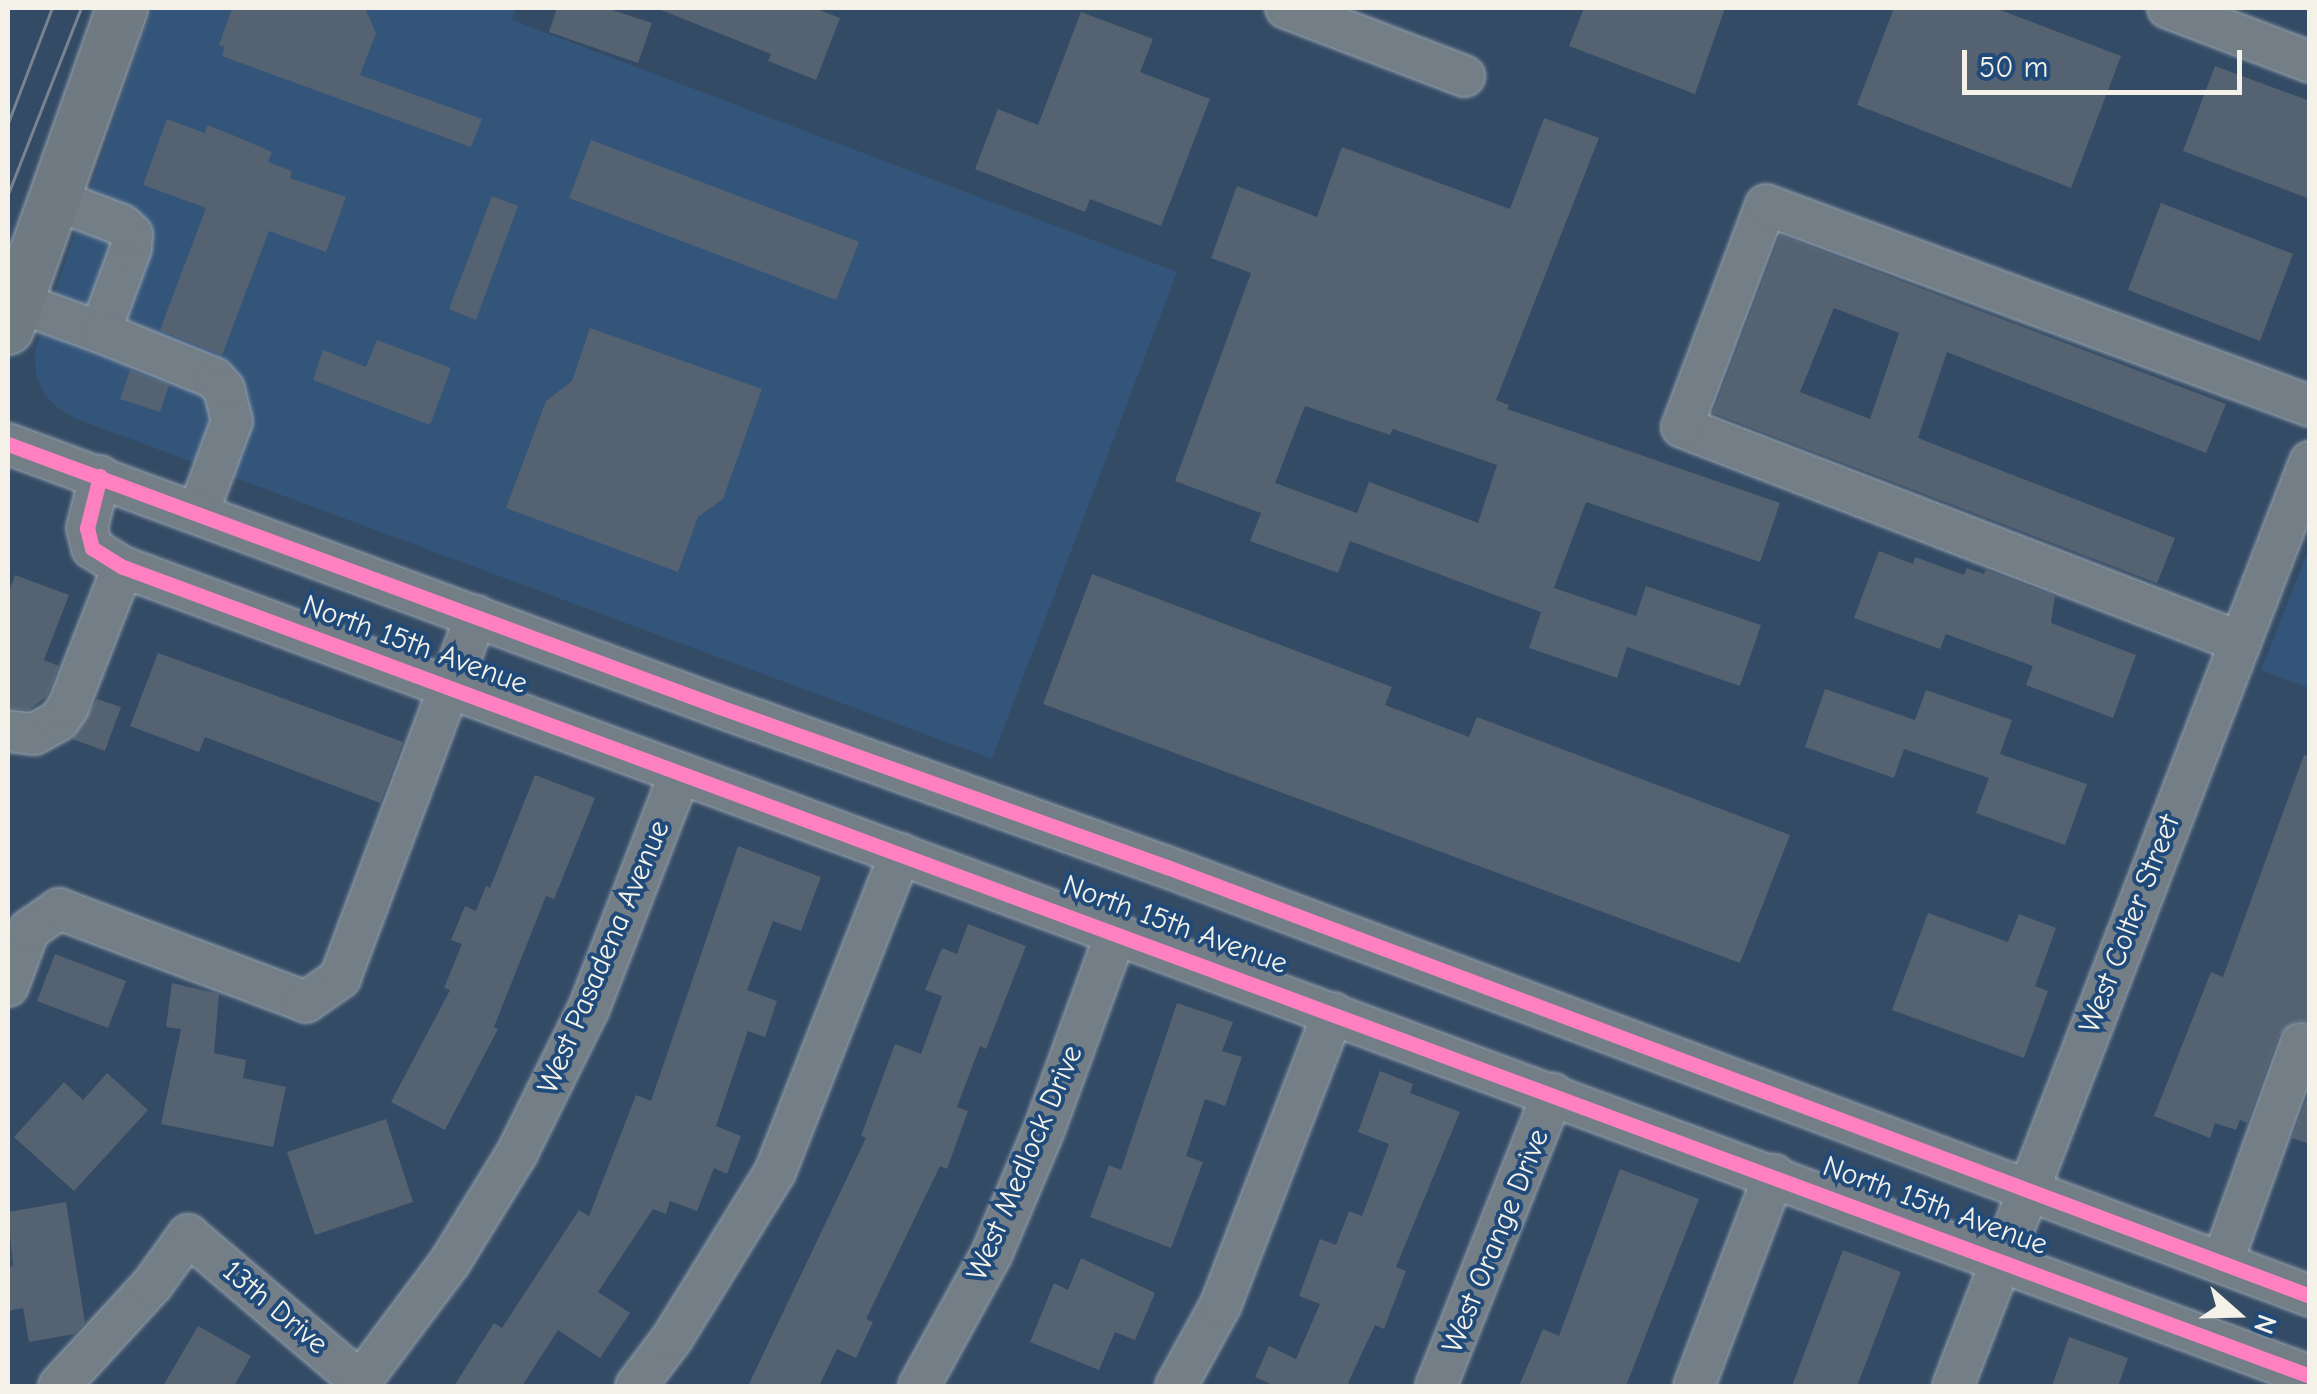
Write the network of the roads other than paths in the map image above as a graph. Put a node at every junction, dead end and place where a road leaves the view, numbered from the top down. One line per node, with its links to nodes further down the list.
1 (122, 8): 6 (main road)
2 (1286, 8): 5 (street)
3 (2168, 8): 4 (street)
4 (2310, 62)
5 (1464, 76)
6 (54, 199): 7 (main road); 8 (street)
7 (12, 316): 8 (street)
8 (100, 332): 13 (street)
9 (2310, 406): 16 (street)
10 (8, 444): 12 (street, North 15th Avenue)
11 (2310, 462): 16 (street, West Colter Street)
12 (100, 476): 13 (street, North 15th Avenue); 14 (street, North 15th Avenue)
13 (198, 513): 15 (street, North 15th Avenue)
14 (122, 567): 17 (street, North 15th Avenue); 18 (street)
15 (476, 616): 17 (street); 27 (street, North 15th Avenue)
16 (2240, 642): 27 (street, West Colter Street)
17 (451, 687): 19 (street, North 15th Avenue); 22 (street)
18 (8, 731)
19 (680, 773): 20 (street, North 15th Avenue); 33 (street, West Pasadena Avenue)
20 (900, 854): 21 (street, North 15th Avenue); 35 (street)
21 (1116, 933): 23 (street, North 15th Avenue); 36 (street, West Medlock Drive)
22 (8, 986)
23 (1333, 1012): 25 (street, North 15th Avenue); 37 (street)
24 (2301, 1044): 29 (street)
25 (1554, 1094): 26 (street, North 15th Avenue); 38 (street, West Orange Drive)
26 (1774, 1175): 28 (street, North 15th Avenue); 39 (street)
27 (2027, 1192): 28 (street, West Colter Street); 29 (street, North 15th Avenue)
28 (2001, 1260): 31 (street, North 15th Avenue); 40 (street, West Colter Street)
29 (2222, 1264): 30 (street, North 15th Avenue)
30 (2310, 1296)
31 (2261, 1373): 32 (street, North 15th Avenue)
32 (2310, 1376)
33 (359, 1384): 34 (street, 13th Drive)
34 (58, 1386)
35 (636, 1386)
36 (919, 1386)
37 (1176, 1386)
38 (1436, 1386)
39 (1694, 1386)
40 (1953, 1386)

